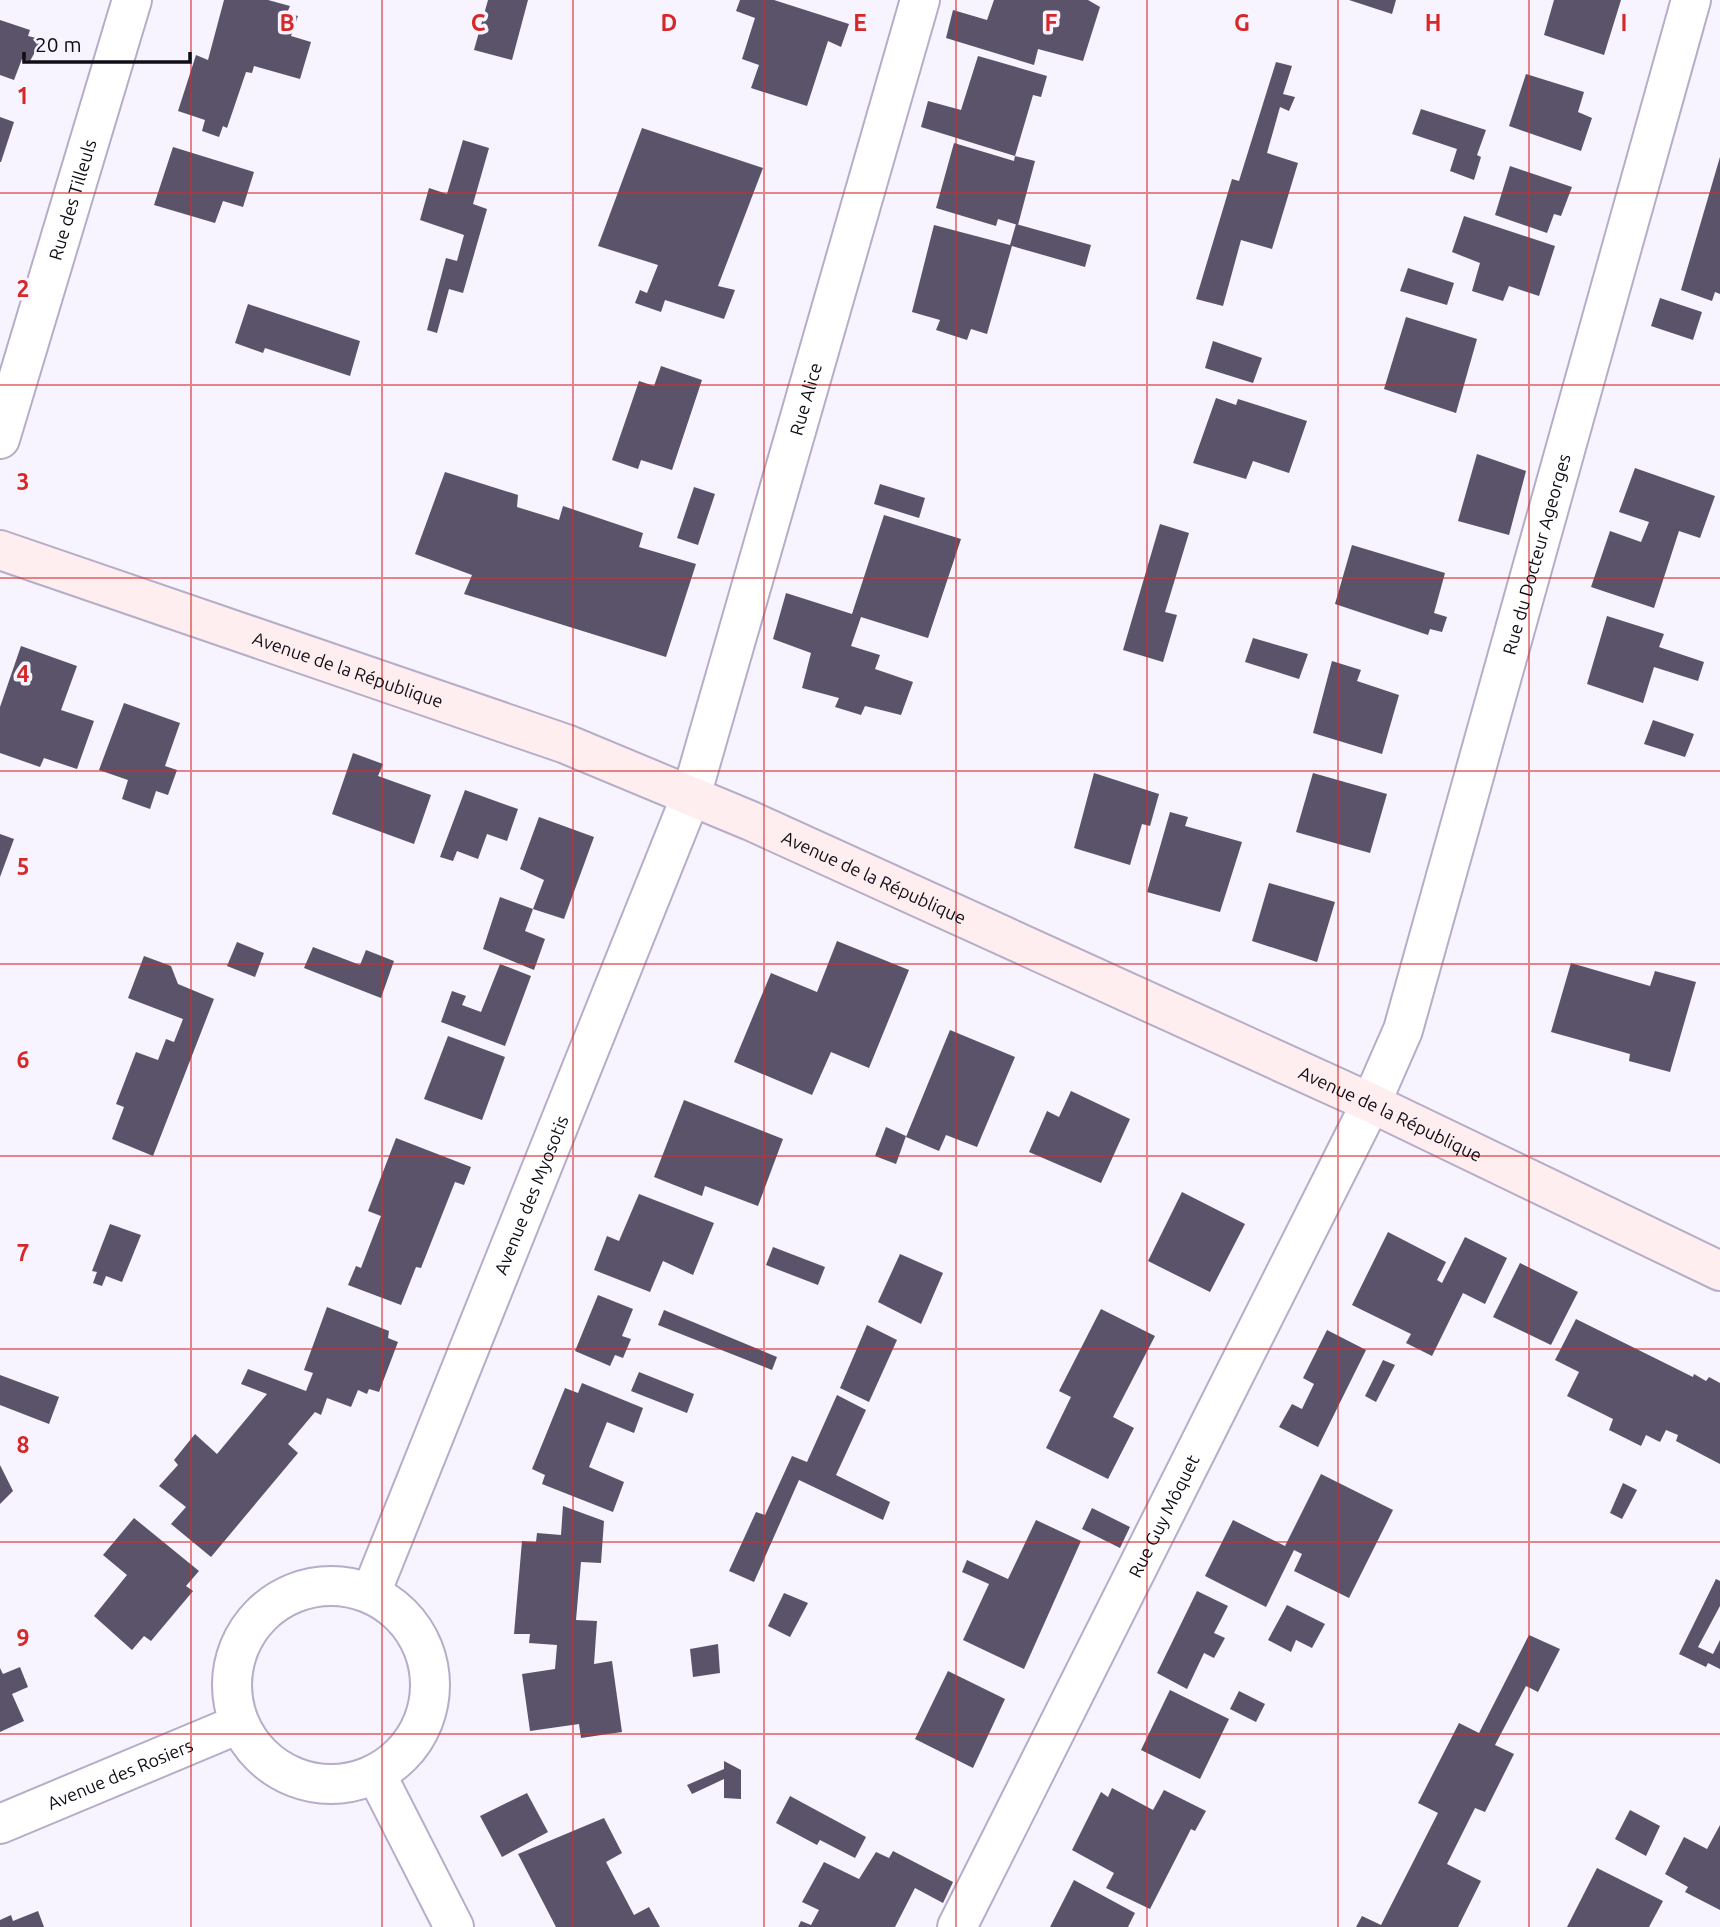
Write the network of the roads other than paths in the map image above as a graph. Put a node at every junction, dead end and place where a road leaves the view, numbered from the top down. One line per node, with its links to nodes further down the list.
1 (132, 0): 4 (street, Rue des Tilleuls)
2 (920, 0): 6 (street, Rue Alice)
3 (1691, 0): 7 (street, Rue du Docteur Ageorges)
4 (0, 439)
5 (0, 550): 6 (main road, Avenue de la République)
6 (691, 796): 7 (main road, Avenue de la République); 9 (street, Avenue des Myosotis)
7 (1371, 1103): 8 (main road, Avenue de la République); 14 (street, Rue Guy Môquet)
8 (1720, 1272)
9 (371, 1593): 10 (street); 11 (street)
10 (239, 1724): 11 (street); 12 (street, Avenue des Rosiers)
11 (376, 1774): 13 (street)
12 (0, 1824)
13 (454, 1927)
14 (957, 1927)

